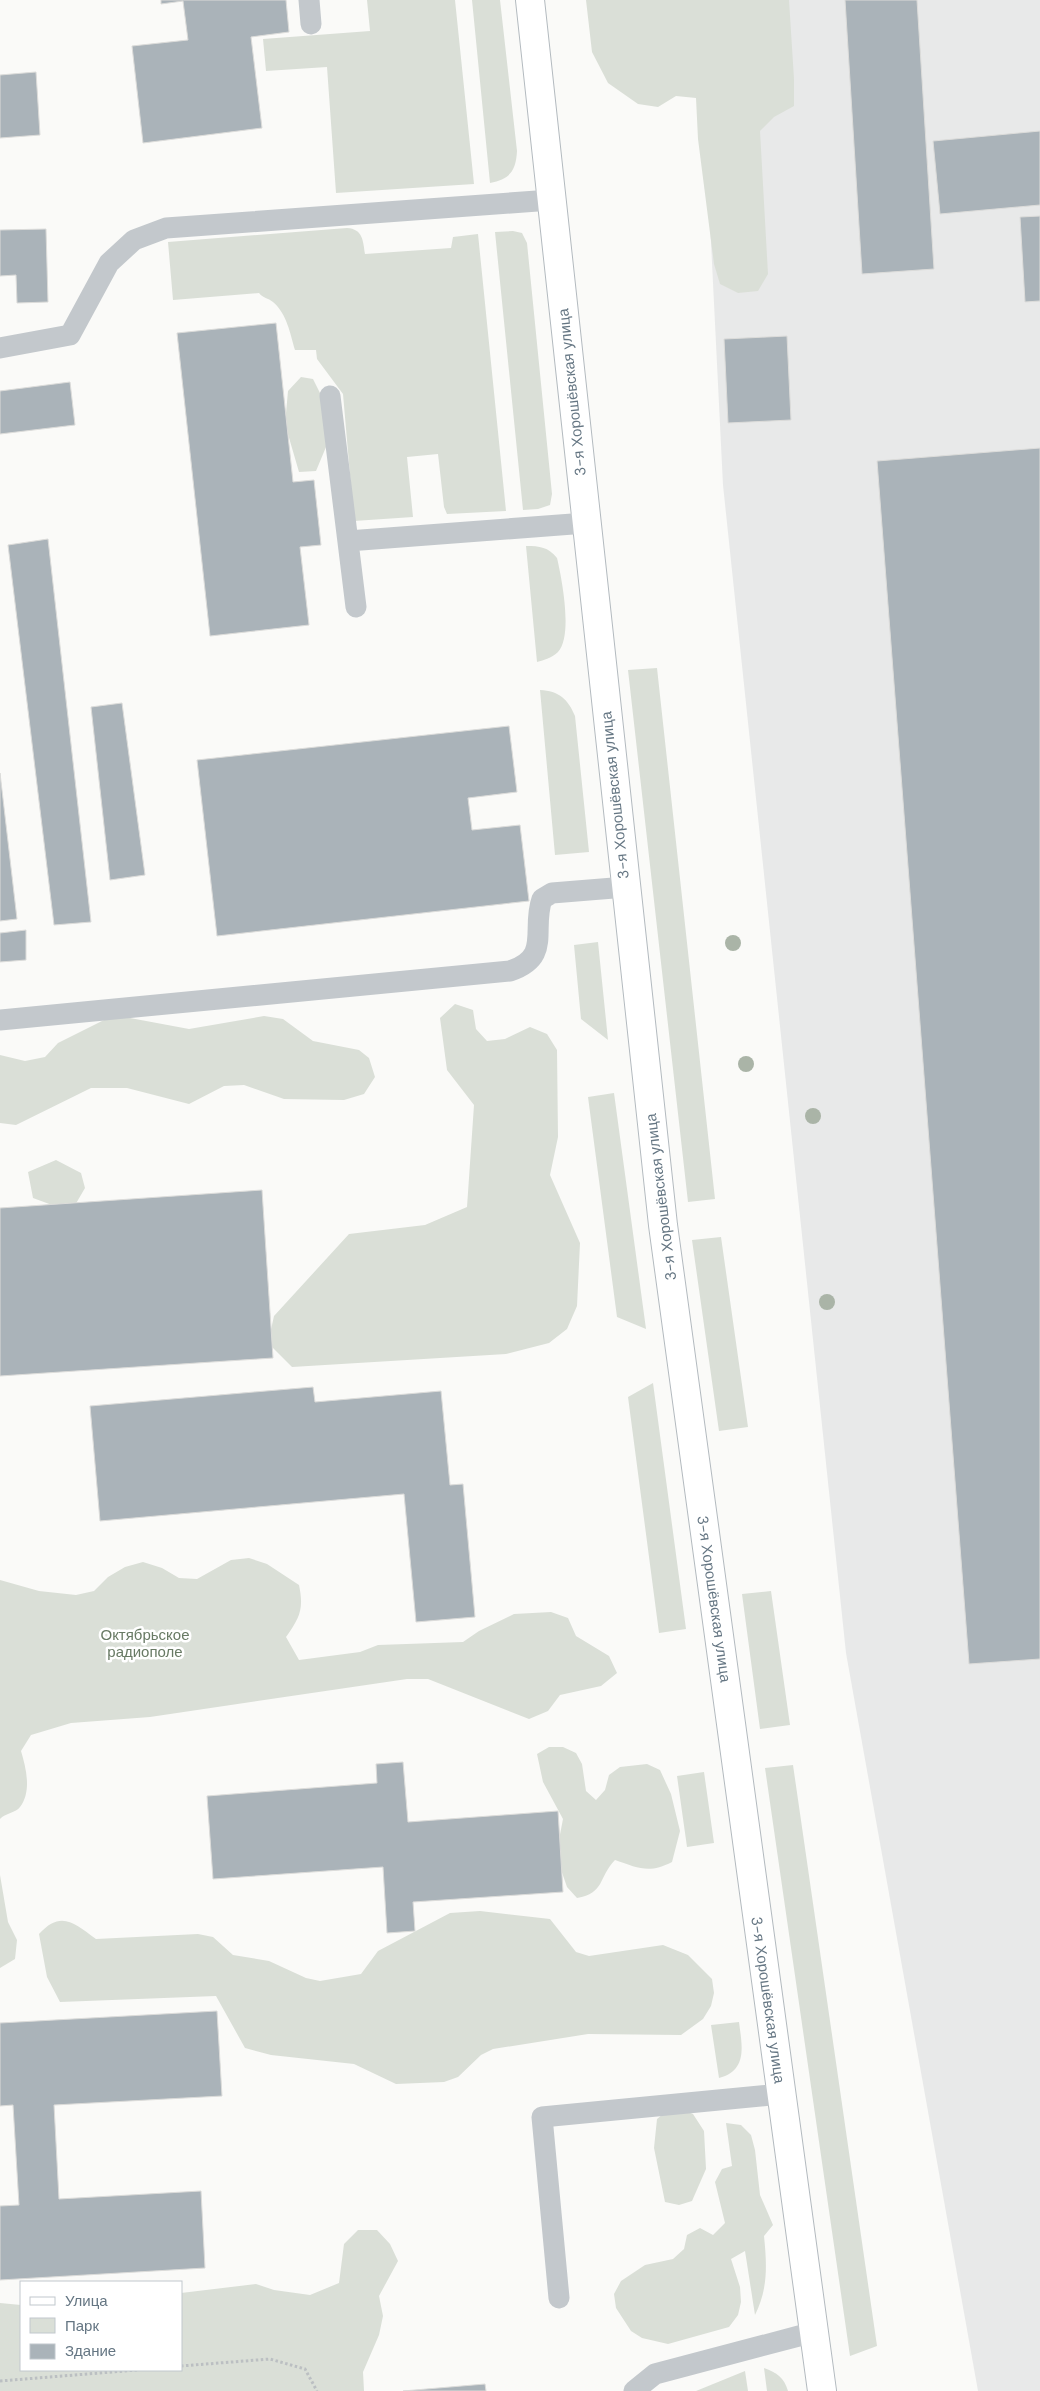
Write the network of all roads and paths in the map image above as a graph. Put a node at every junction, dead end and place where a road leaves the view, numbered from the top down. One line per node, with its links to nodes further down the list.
1 (309, 0): 3 (lane)
2 (530, 0): 4 (street, 3-я Хорошёвская улица)
3 (311, 24)
4 (551, 200): 5 (lane); 7 (street, 3-я Хорошёвская улица)
5 (0, 348)
6 (330, 396): 8 (lane)
7 (586, 523): 8 (lane); 10 (street, 3-я Хорошёвская улица)
8 (348, 541): 9 (lane)
9 (356, 607)
10 (626, 888): 11 (lane); 12 (street, 3-я Хорошёвская улица)
11 (0, 1020)
12 (781, 2094): 13 (lane); 14 (street, 3-я Хорошёвская улица)
13 (559, 2298)
14 (814, 2332): 19 (lane); 20 (street, 3-я Хорошёвская улица)
15 (182, 2366): 18 (path)
16 (125, 2371): 17 (path)
17 (0, 2381)
18 (317, 2391)
19 (634, 2391)
20 (822, 2391)

